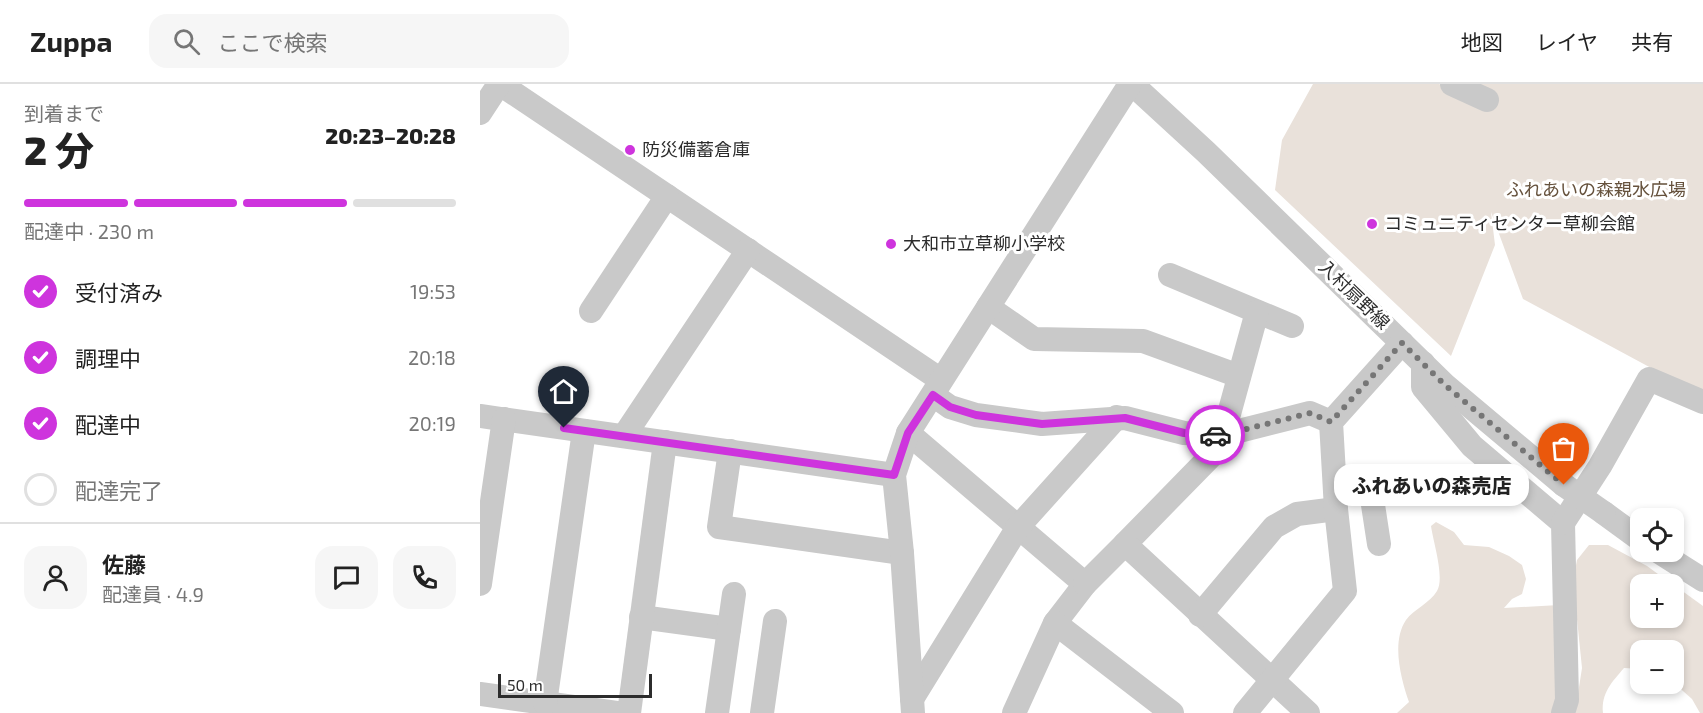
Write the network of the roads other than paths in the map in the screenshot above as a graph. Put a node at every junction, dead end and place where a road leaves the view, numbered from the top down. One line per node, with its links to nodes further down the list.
1 (500, 84): 5 (street); 6 (street)
2 (1131, 84): 9 (street); 13 (street, 入村扇野線)
3 (1452, 84): 4 (street)
4 (1487, 100)
5 (480, 113)
6 (667, 196): 7 (street); 10 (street)
7 (748, 250): 16 (street); 25 (street)
8 (1170, 275): 11 (street)
9 (988, 307): 15 (street); 16 (street)
10 (591, 311)
11 (1257, 312): 12 (street); 15 (street)
12 (1292, 326)
13 (1402, 343): 14 (street, 入村扇野線); 21 (street)
14 (1423, 363): 30 (street); 32 (street, 入村扇野線, bridge)
15 (1239, 376): 24 (street)
16 (937, 388): 19 (street); 23 (street)
17 (1703, 402): 30 (street)
18 (480, 416): 20 (street)
19 (1117, 417): 24 (street); 31 (street)
20 (504, 419): 22 (street); 38 (street)
21 (1331, 422): 24 (street); 29 (street)
22 (584, 431): 25 (street); 49 (street)
23 (908, 433): 28 (street); 31 (street)
24 (1223, 435): 33 (street)
25 (624, 436): 26 (street)
26 (665, 442): 27 (street); 42 (street)
27 (730, 452): 28 (street); 35 (street)
28 (894, 475): 35 (street)
29 (1336, 500): 34 (street); 41 (street); 46 (street)
30 (1563, 523): 58 (street)
31 (1018, 527): 39 (street); 48 (street)
32 (1630, 532)
33 (1125, 543): 39 (street); 41 (street)
34 (1378, 544)
35 (902, 553): 48 (street)
36 (1675, 562): 37 (street)
37 (1703, 580)
38 (480, 584)
39 (1085, 584): 44 (street)
40 (734, 594): 45 (street)
41 (1200, 615): 46 (street)
42 (641, 617): 45 (street); 51 (street)
43 (775, 621): 53 (street)
44 (1055, 623): 54 (street); 55 (street)
45 (729, 629): 52 (street)
46 (1272, 680): 56 (street); 57 (street)
47 (480, 694): 49 (street)
48 (913, 706)
49 (558, 707): 50 (street)
50 (617, 713)
51 (629, 713)
52 (717, 713)
53 (762, 713)
54 (1014, 713)
55 (1172, 713)
56 (1245, 713)
57 (1308, 713)
58 (1563, 713)

